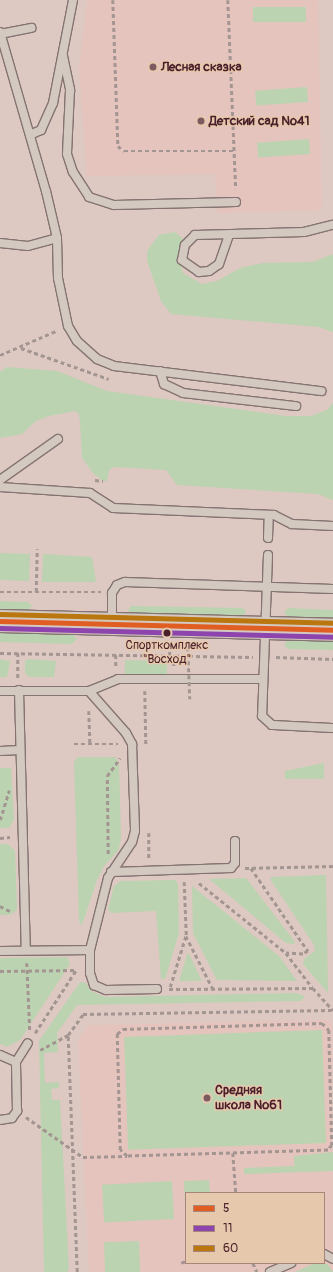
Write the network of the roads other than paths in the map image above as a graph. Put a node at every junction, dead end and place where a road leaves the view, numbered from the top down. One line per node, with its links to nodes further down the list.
1 (73, 0): 4 (lane)
2 (30, 28): 3 (lane)
3 (0, 33): 5 (lane)
4 (63, 56): 5 (lane); 6 (lane)
5 (32, 134): 9 (lane)
6 (236, 202)
7 (333, 225): 8 (lane)
8 (229, 235): 8 (lane)
9 (57, 238): 10 (lane); 11 (lane)
10 (0, 243)
11 (160, 372): 12 (lane); 13 (lane)
12 (321, 391)
13 (296, 406)
14 (58, 439): 15 (lane)
15 (0, 480)
16 (0, 487): 17 (lane)
17 (269, 515): 18 (lane); 19 (lane)
18 (333, 526)
19 (268, 538)
20 (268, 555): 21 (lane)
21 (267, 587): 22 (lane); 24 (lane); 25 (lane)
22 (333, 589)
23 (0, 621): 24 (main road)
24 (112, 623): 25 (main road)
25 (265, 628): 26 (main road); 27 (lane)
26 (333, 630)
27 (263, 679): 29 (lane); 31 (lane)
28 (19, 690): 29 (lane); 30 (lane); 32 (lane)
29 (88, 690): 35 (lane)
30 (0, 691)
31 (333, 728)
32 (20, 750): 33 (lane); 36 (lane)
33 (0, 751)
34 (235, 841): 35 (lane)
35 (109, 875): 37 (lane)
36 (26, 950): 37 (lane); 38 (lane)
37 (90, 950): 39 (lane)
38 (0, 951)
39 (157, 989)
40 (28, 1043): 42 (lane)
41 (0, 1055): 42 (lane)
42 (16, 1062): 43 (lane)
43 (0, 1120)
44 (289, 1264): 45 (lane)
45 (270, 1272)

